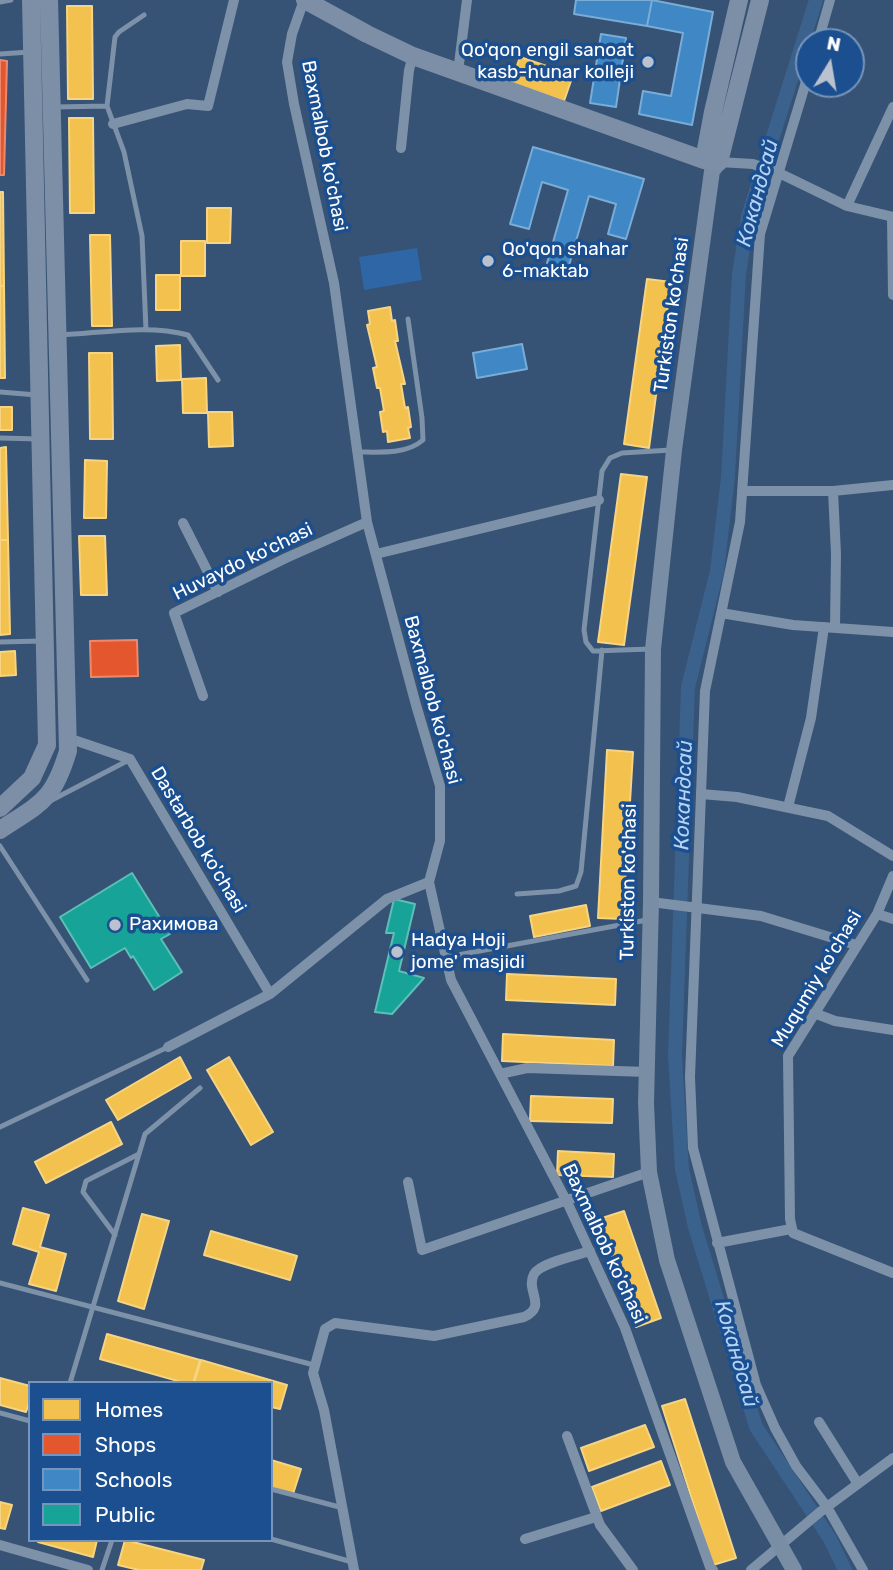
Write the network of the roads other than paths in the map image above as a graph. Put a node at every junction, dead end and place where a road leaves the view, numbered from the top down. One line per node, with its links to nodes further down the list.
1 (11, 0): 10 (lane)
2 (31, 0): 13 (main road)
3 (49, 0): 19 (main road)
4 (234, 0): 21 (street)
5 (304, 0): 15 (main road); 37 (street, Baxmalbob ko'chasi)
6 (467, 0): 16 (street)
7 (739, 0): 23 (main road, Turkiston ko'chasi)
8 (760, 0): 23 (main road, Turkiston ko'chasi)
9 (830, 0): 12 (street)
10 (0, 2)
11 (144, 15): 18 (lane)
12 (822, 28)
13 (33, 52): 14 (lane); 33 (main road)
14 (0, 54)
15 (413, 56): 16 (main road); 22 (street)
16 (458, 72): 23 (main road)
17 (801, 98): 24 (street)
18 (107, 106): 19 (lane); 21 (lane)
19 (51, 107): 30 (main road)
20 (893, 107): 25 (street)
21 (113, 124): 29 (lane)
22 (401, 148)
23 (712, 164): 24 (street); 36 (main road, Turkiston ko'chasi)
24 (779, 173): 25 (street); 39 (street)
25 (847, 206): 26 (street)
26 (892, 217): 27 (street)
27 (893, 295)
28 (408, 319): 37 (lane)
29 (146, 330): 30 (lane); 31 (lane)
30 (57, 336): 54 (main road)
31 (218, 380)
32 (0, 392): 33 (lane)
33 (40, 395): 35 (main road)
34 (0, 438): 35 (lane)
35 (41, 439): 49 (main road)
36 (674, 450): 41 (lane); 51 (main road, Turkiston ko'chasi)
37 (356, 452): 42 (street, Baxmalbob ko'chasi)
38 (893, 485): 40 (street)
39 (742, 491): 40 (street); 46 (street)
40 (833, 491): 47 (street)
41 (599, 500): 44 (street); 52 (lane)
42 (367, 522): 44 (street, Baxmalbob ko'chasi); 45 (street, Huvaydo ko'chasi)
43 (183, 523): 45 (street)
44 (376, 554): 64 (street, Baxmalbob ko'chasi)
45 (218, 592): 53 (street, Huvaydo ko'chasi)
46 (721, 613): 47 (street); 56 (street)
47 (830, 628): 48 (street); 57 (street)
48 (893, 632)
49 (45, 640): 50 (lane); 58 (main road)
50 (0, 642)
51 (653, 649): 52 (lane); 66 (main road, Turkiston ko'chasi)
52 (602, 650): 65 (lane)
53 (203, 696)
54 (68, 738): 55 (street, Dastarbob ko'chasi); 59 (main road)
55 (130, 759): 59 (lane); 74 (street, Dastarbob ko'chasi)
56 (701, 794): 57 (street); 67 (street)
57 (788, 807): 62 (street)
58 (0, 808)
59 (37, 808): 60 (main road)
60 (0, 830)
61 (0, 846): 73 (lane)
62 (893, 856)
63 (893, 876): 68 (street, Muqumiy ko'chasi)
64 (429, 882): 72 (street, Baxmalbob ko'chasi); 74 (street)
65 (517, 894)
66 (651, 902): 67 (street); 70 (main road, Turkiston ko'chasi)
67 (696, 907): 71 (street); 88 (street)
68 (877, 914): 69 (street); 71 (street, Muqumiy ko'chasi)
69 (893, 919)
70 (650, 920): 72 (lane); 78 (main road, Turkiston ko'chasi)
71 (856, 945): 75 (street, Muqumiy ko'chasi)
72 (446, 957): 79 (street, Baxmalbob ko'chasi)
73 (87, 980)
74 (270, 994): 77 (street)
75 (814, 1013): 76 (street); 86 (street, Muqumiy ko'chasi)
76 (893, 1030)
77 (167, 1048): 81 (lane)
78 (647, 1072): 79 (street); 83 (main road, Turkiston ko'chasi)
79 (500, 1074): 85 (street, Baxmalbob ko'chasi)
80 (200, 1088): 82 (lane)
81 (0, 1127)
82 (139, 1154): 87 (lane); 87 (lane)
83 (649, 1172): 85 (street); 109 (main road, Turkiston ko'chasi)
84 (408, 1182): 85 (street)
85 (565, 1199): 89 (street, Baxmalbob ko'chasi)
86 (791, 1229): 88 (street); 90 (street)
87 (115, 1235): 92 (lane)
88 (717, 1243): 103 (street)
89 (590, 1251): 93 (street); 114 (street, Baxmalbob ko'chasi)
90 (893, 1273)
91 (0, 1283): 92 (lane)
92 (94, 1308): 93 (lane); 94 (lane)
93 (314, 1365): 102 (street)
94 (71, 1381)
95 (0, 1413): 96 (lane)
96 (28, 1420)
97 (819, 1422): 100 (street)
98 (567, 1436): 104 (street)
99 (893, 1458): 100 (street)
100 (858, 1484): 103 (street)
101 (273, 1490): 102 (lane)
102 (343, 1508): 110 (street)
103 (823, 1509): 109 (street); 117 (street)
104 (596, 1517): 105 (street); 113 (street)
105 (525, 1539)
106 (273, 1540): 110 (lane)
107 (111, 1542): 112 (lane)
108 (0, 1545): 111 (street)
109 (780, 1547): 115 (street); 116 (main road, Turkiston ko'chasi)
110 (354, 1566)
111 (88, 1570)
112 (102, 1570)
113 (634, 1570)
114 (713, 1570)
115 (751, 1570)
116 (794, 1570)
117 (863, 1570)

